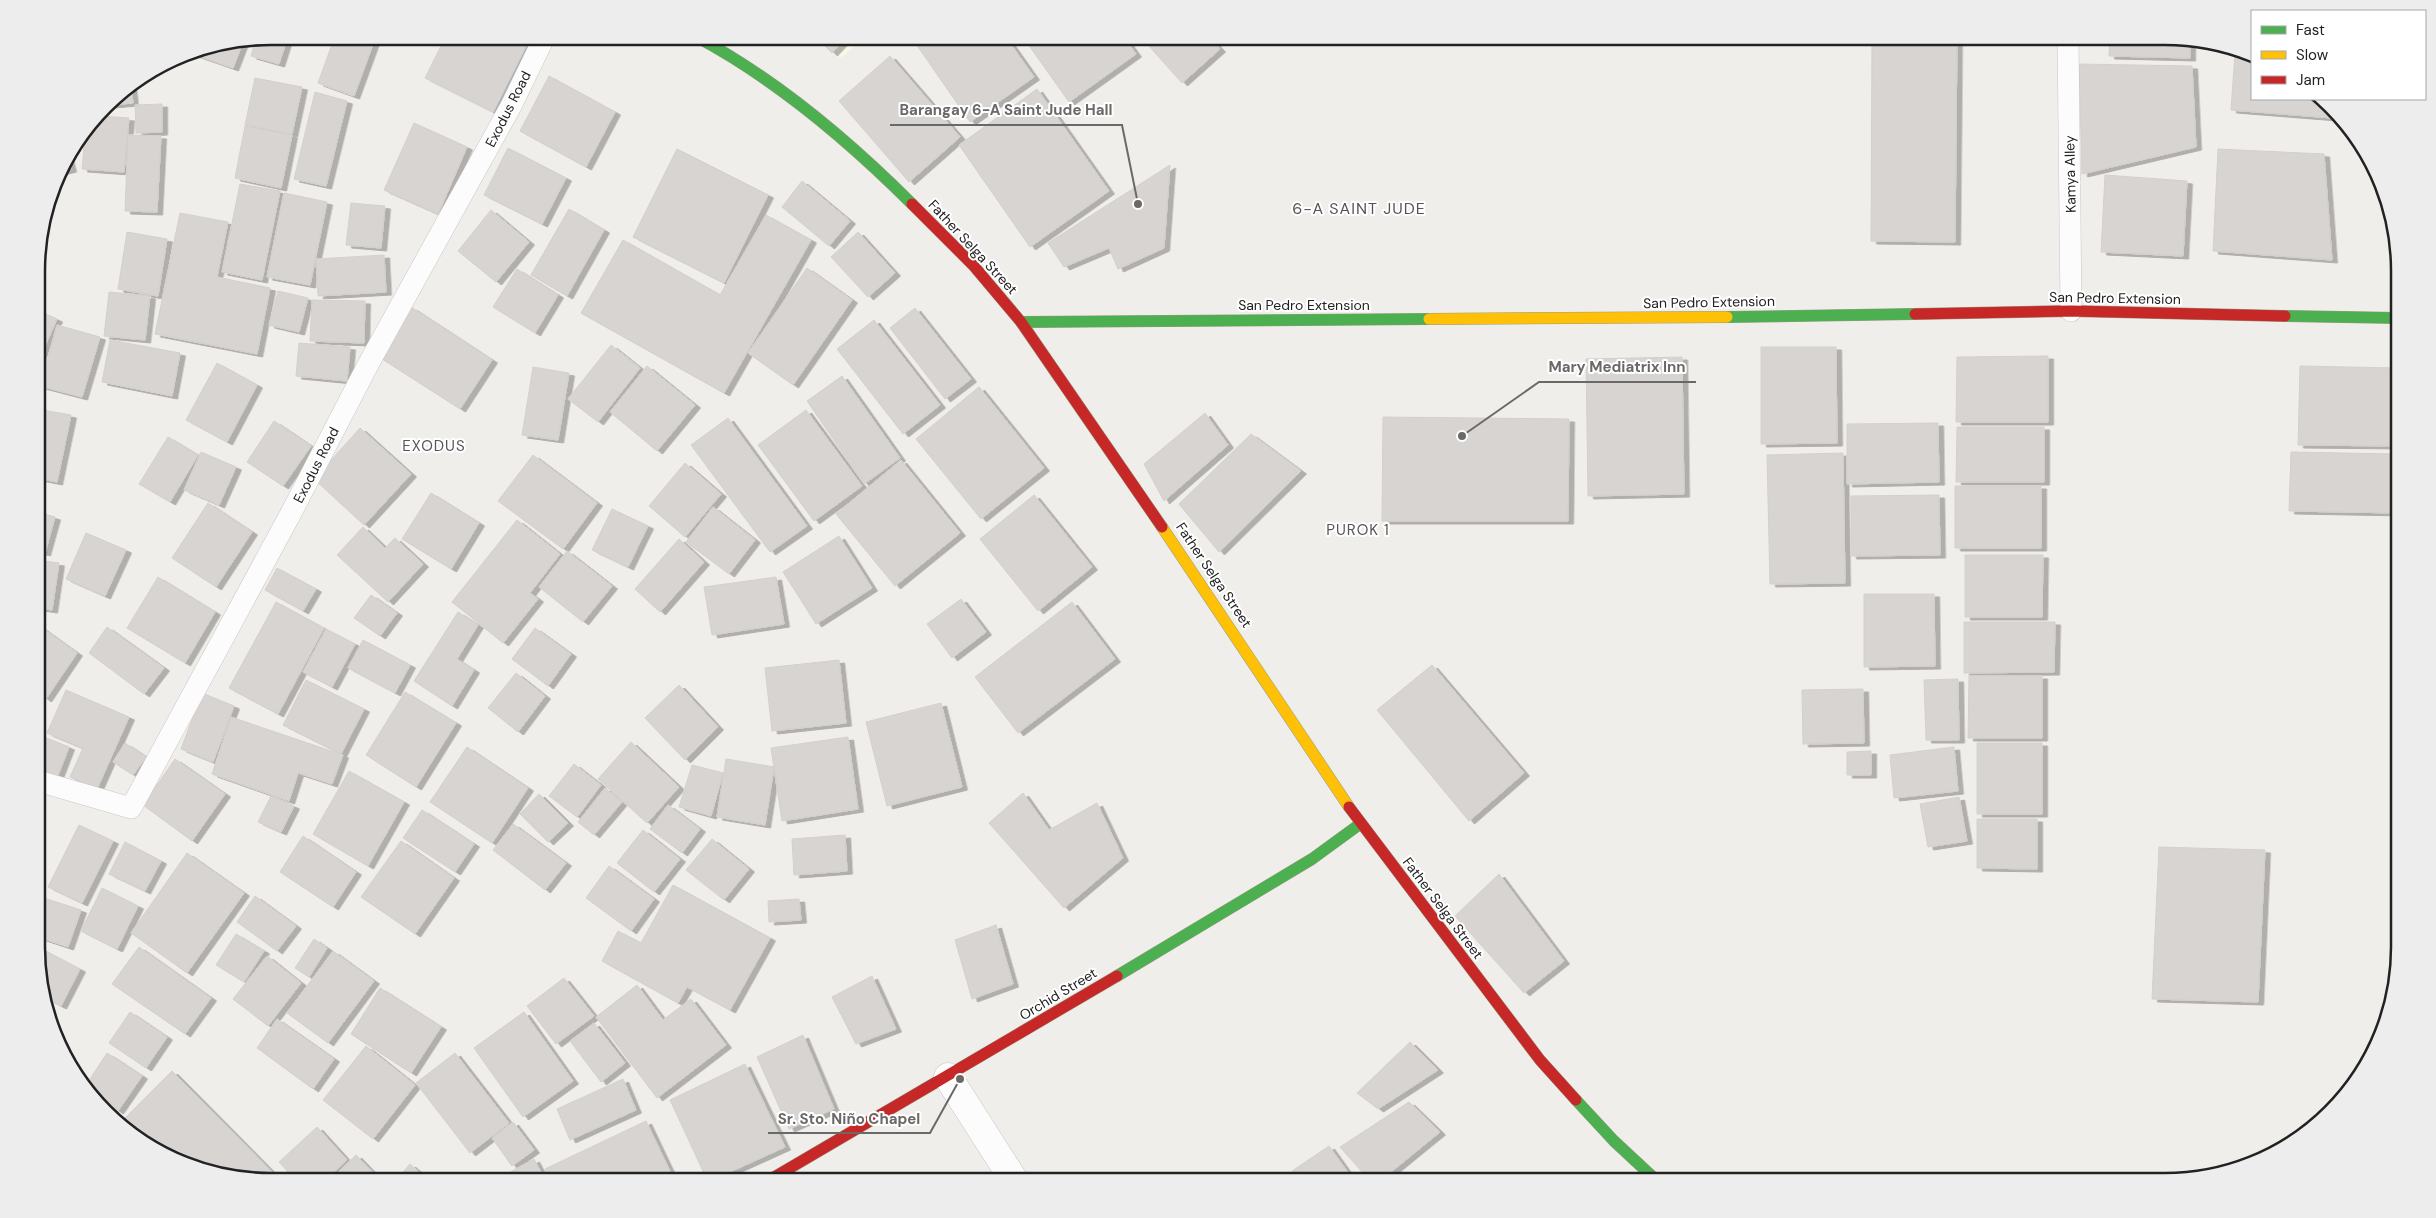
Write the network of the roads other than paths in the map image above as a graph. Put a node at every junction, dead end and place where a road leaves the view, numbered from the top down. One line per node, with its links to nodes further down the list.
1 (541, 45): 7 (lane, Exodus Road)
2 (713, 45): 6 (main road, Father Selga Street)
3 (2068, 45): 4 (lane, Kamya Alley)
4 (2071, 311): 5 (main road, San Pedro Extension); 6 (main road, San Pedro Extension)
5 (2391, 318)
6 (1021, 322): 8 (main road, Father Selga Street)
7 (45, 783)
8 (1360, 824): 9 (main road, Orchid Street); 12 (main road, Father Selga Street)
9 (948, 1077): 10 (main road, Orchid Street); 11 (street)
10 (782, 1173)
11 (1009, 1173)
12 (1648, 1173)

